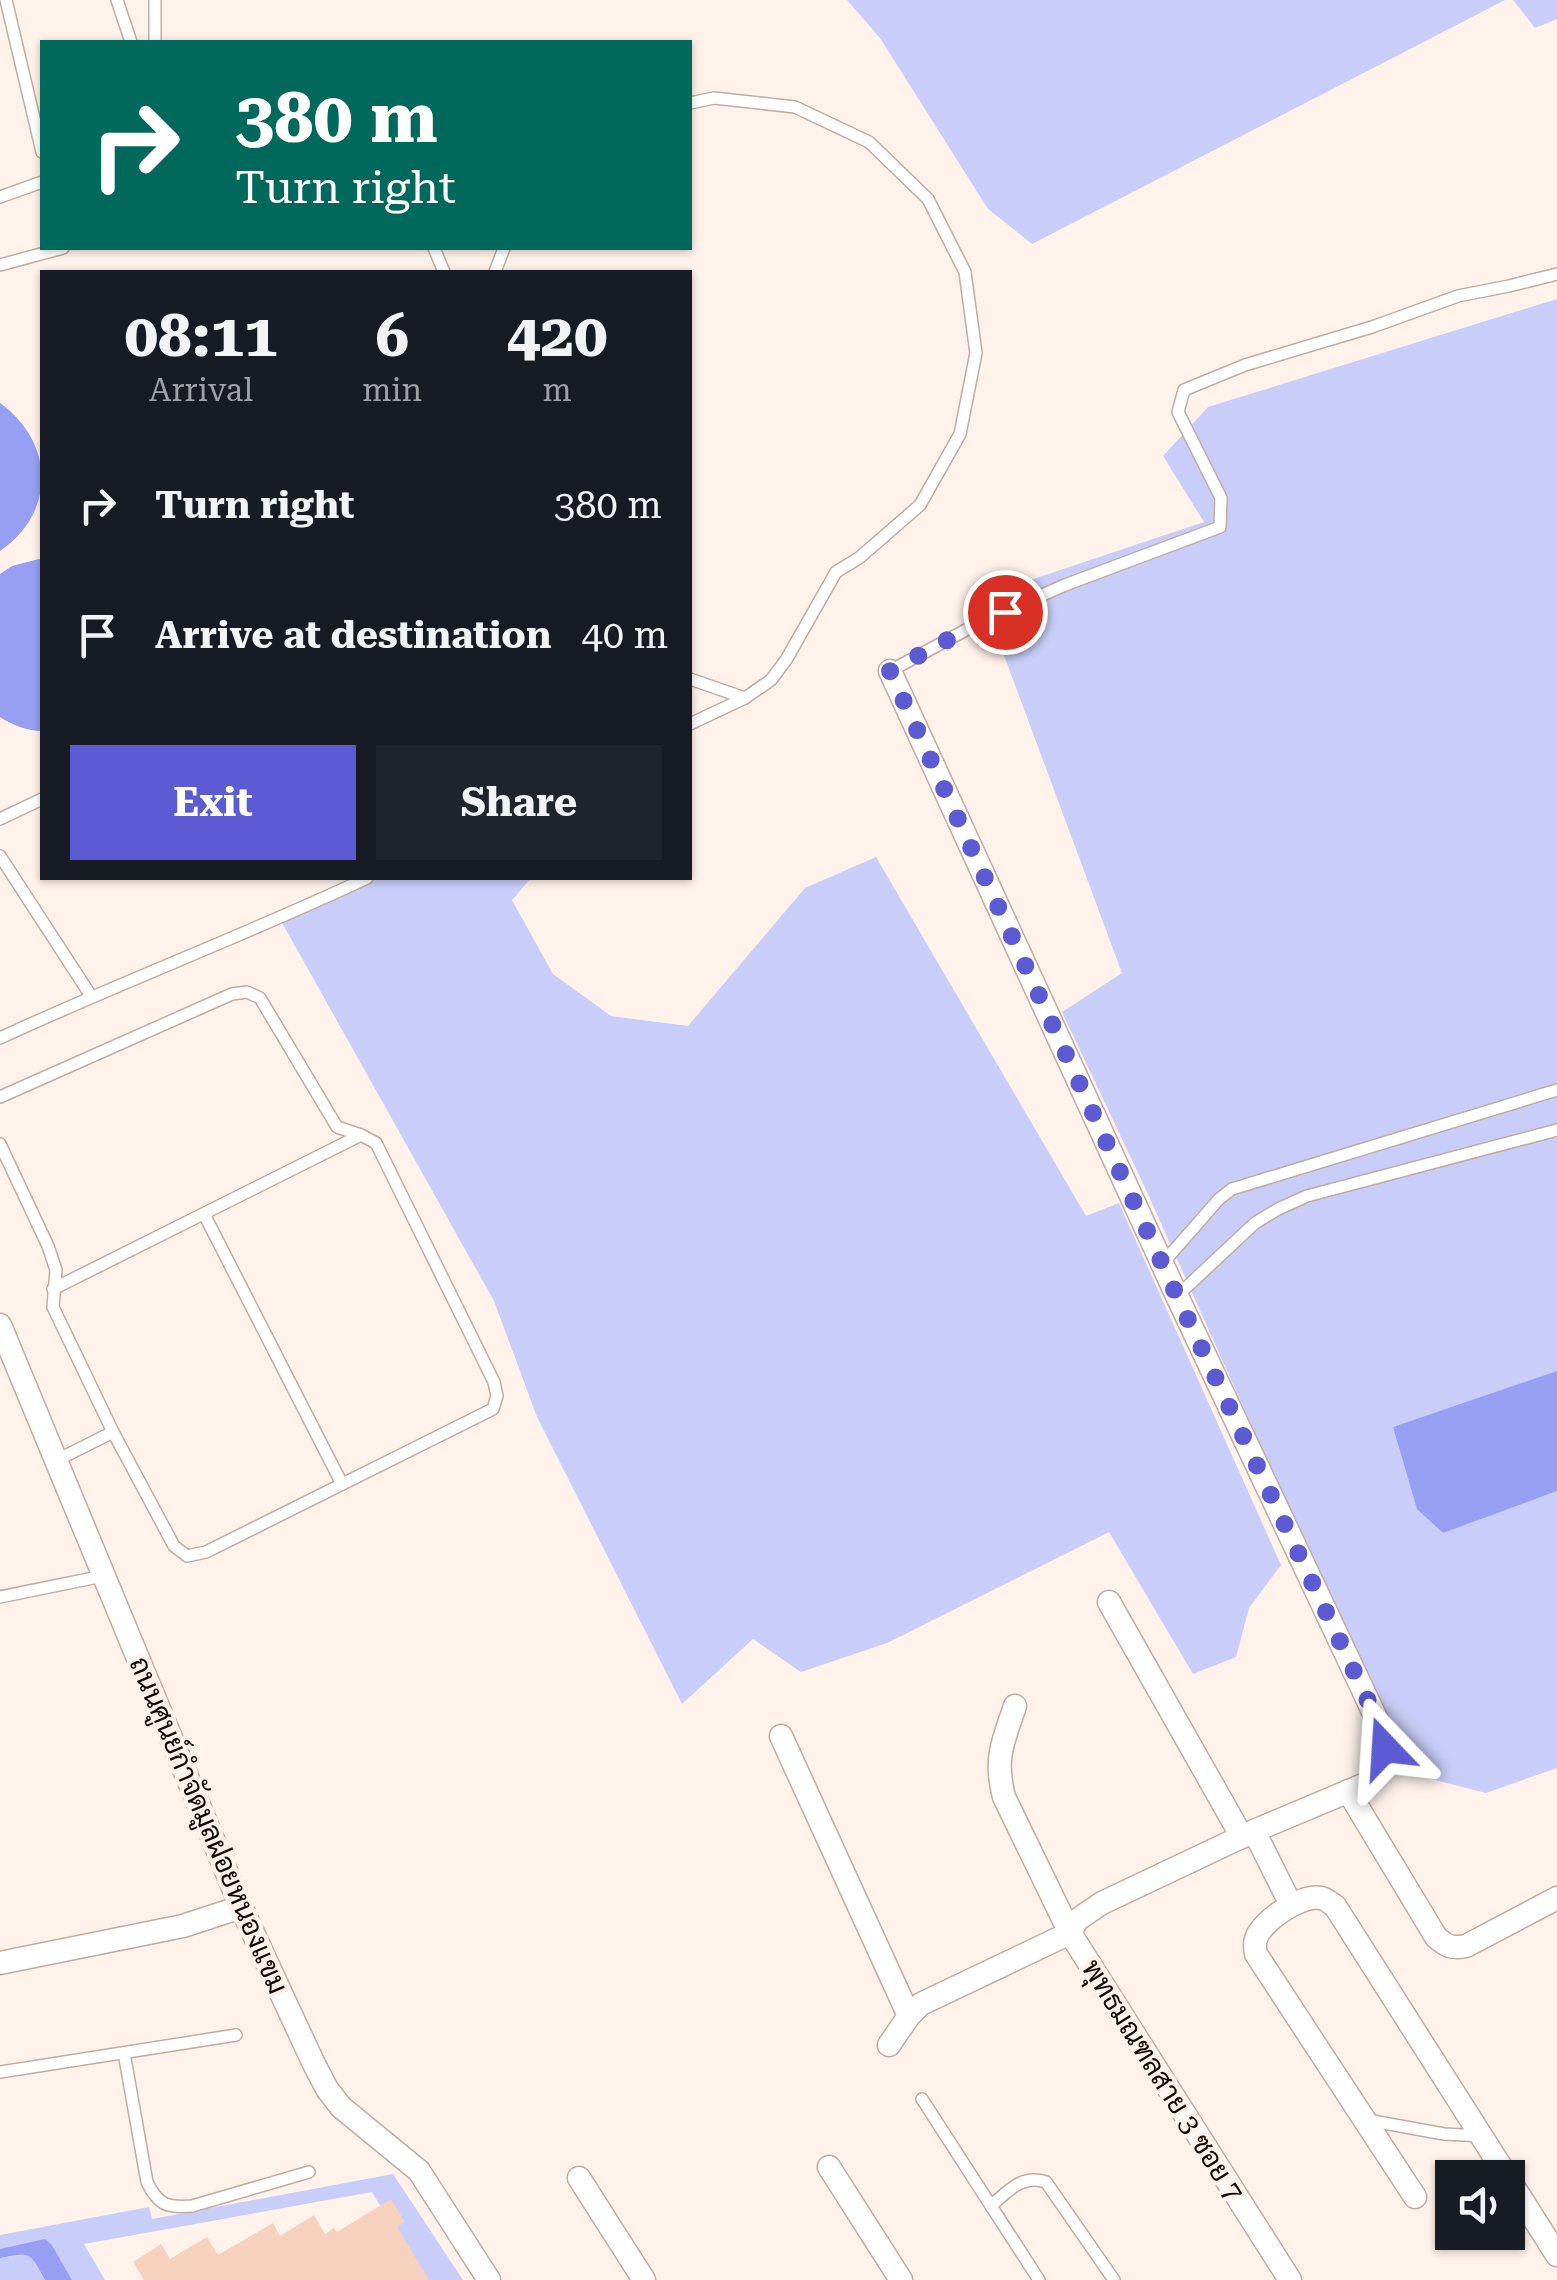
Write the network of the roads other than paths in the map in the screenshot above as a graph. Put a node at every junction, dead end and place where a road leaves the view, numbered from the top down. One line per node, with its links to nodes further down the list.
1 (6, 0): 7 (lane)
2 (117, 0): 4 (lane)
3 (155, 0): 5 (lane)
4 (130, 40)
5 (156, 40)
6 (692, 103): 15 (lane)
7 (40, 144)
8 (40, 183): 9 (lane)
9 (0, 197)
10 (56, 250): 11 (lane)
11 (0, 265)
12 (1557, 274): 13 (lane)
13 (890, 671): 29 (street, พุทธมณฑลสาย 3 ซอย 7)
14 (692, 680): 15 (lane)
15 (745, 698): 16 (lane)
16 (692, 723)
17 (40, 799): 18 (lane)
18 (0, 819)
19 (0, 856): 21 (lane)
20 (363, 880): 21 (lane)
21 (91, 996): 22 (lane)
22 (0, 1038)
23 (1557, 1090): 29 (lane)
24 (0, 1097): 26 (lane)
25 (1557, 1130): 31 (lane)
26 (362, 1135): 28 (lane); 35 (lane)
27 (0, 1144): 30 (lane)
28 (204, 1214): 30 (lane); 35 (lane)
29 (1162, 1263): 31 (street, พุทธมณฑลสาย 3 ซอย 7)
30 (53, 1289): 33 (lane)
31 (1177, 1296): 41 (street, พุทธมณฑลสาย 3 ซอย 7)
32 (0, 1325): 34 (street, ถนนศูนย์กำจัดมูลฝอยหนองแขม)
33 (113, 1432): 34 (lane); 35 (lane)
34 (55, 1461): 36 (street, ถนนศูนย์กำจัดมูลฝอยหนองแขม)
35 (342, 1484)
36 (102, 1576): 37 (lane); 45 (street, ถนนศูนย์กำจัดมูลฝอยหนองแขม)
37 (0, 1597)
38 (1109, 1602): 42 (street)
39 (1015, 1706): 46 (street)
40 (781, 1736): 48 (street)
41 (1348, 1791): 42 (street, พุทธมณฑลสาย 3 ซอย 7); 43 (street)
42 (1248, 1834): 44 (street); 46 (street, พุทธมณฑลสาย 3 ซอย 7)
43 (1557, 1898)
44 (1291, 1905): 54 (street); 55 (street)
45 (241, 1907): 47 (street); 62 (street, ถนนศูนย์กำจัดมูลฝอยหนองแขม)
46 (1070, 1933): 48 (street); 67 (street, พุทธมณฑลสาย 3 ซอย 7)
47 (0, 1963)
48 (908, 2016): 50 (street)
49 (236, 2035): 51 (lane)
50 (889, 2045)
51 (124, 2054): 52 (lane); 57 (lane)
52 (0, 2072)
53 (922, 2099): 60 (lane)
54 (1363, 2119): 55 (lane); 59 (street)
55 (1482, 2136): 61 (street)
56 (829, 2167): 64 (street)
57 (309, 2172)
58 (579, 2178): 63 (street)
59 (1415, 2197)
60 (991, 2206): 65 (lane); 66 (lane)
61 (1557, 2255)
62 (489, 2280)
63 (644, 2280)
64 (901, 2280)
65 (1038, 2280)
66 (1114, 2280)
67 (1290, 2280)

